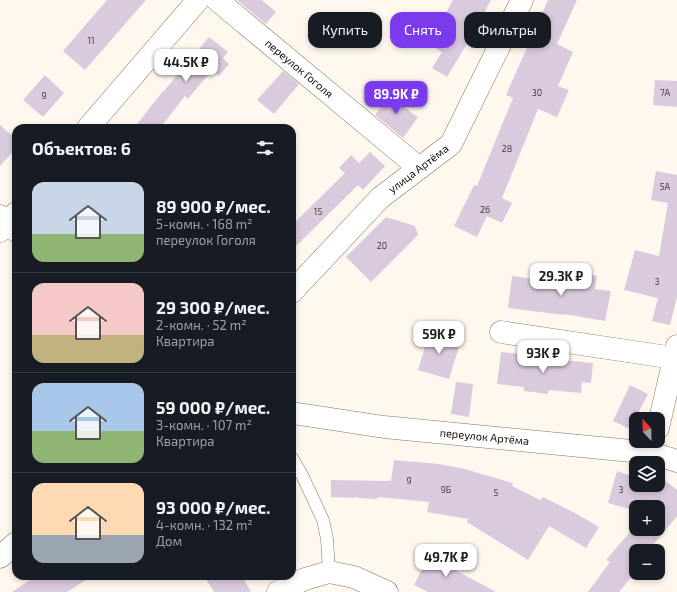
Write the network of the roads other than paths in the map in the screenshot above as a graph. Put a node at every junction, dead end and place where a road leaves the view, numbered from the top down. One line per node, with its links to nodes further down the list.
1 (198, 0): 4 (street)
2 (217, 0): 5 (street, переулок Гоголя)
3 (522, 0): 5 (street, улица Артёма)
4 (91, 124)
5 (419, 168): 6 (street, улица Артёма)
6 (296, 288)
7 (501, 332): 8 (street)
8 (676, 352): 9 (street)
9 (662, 412)
10 (296, 414): 11 (street, переулок Артёма)
11 (629, 445)
12 (656, 448): 13 (street, переулок Артёма)
13 (677, 461)
14 (296, 465): 17 (lane)
15 (12, 546): 16 (street)
16 (0, 557)
17 (329, 572): 18 (street); 19 (street)
18 (278, 592)
19 (387, 592)

